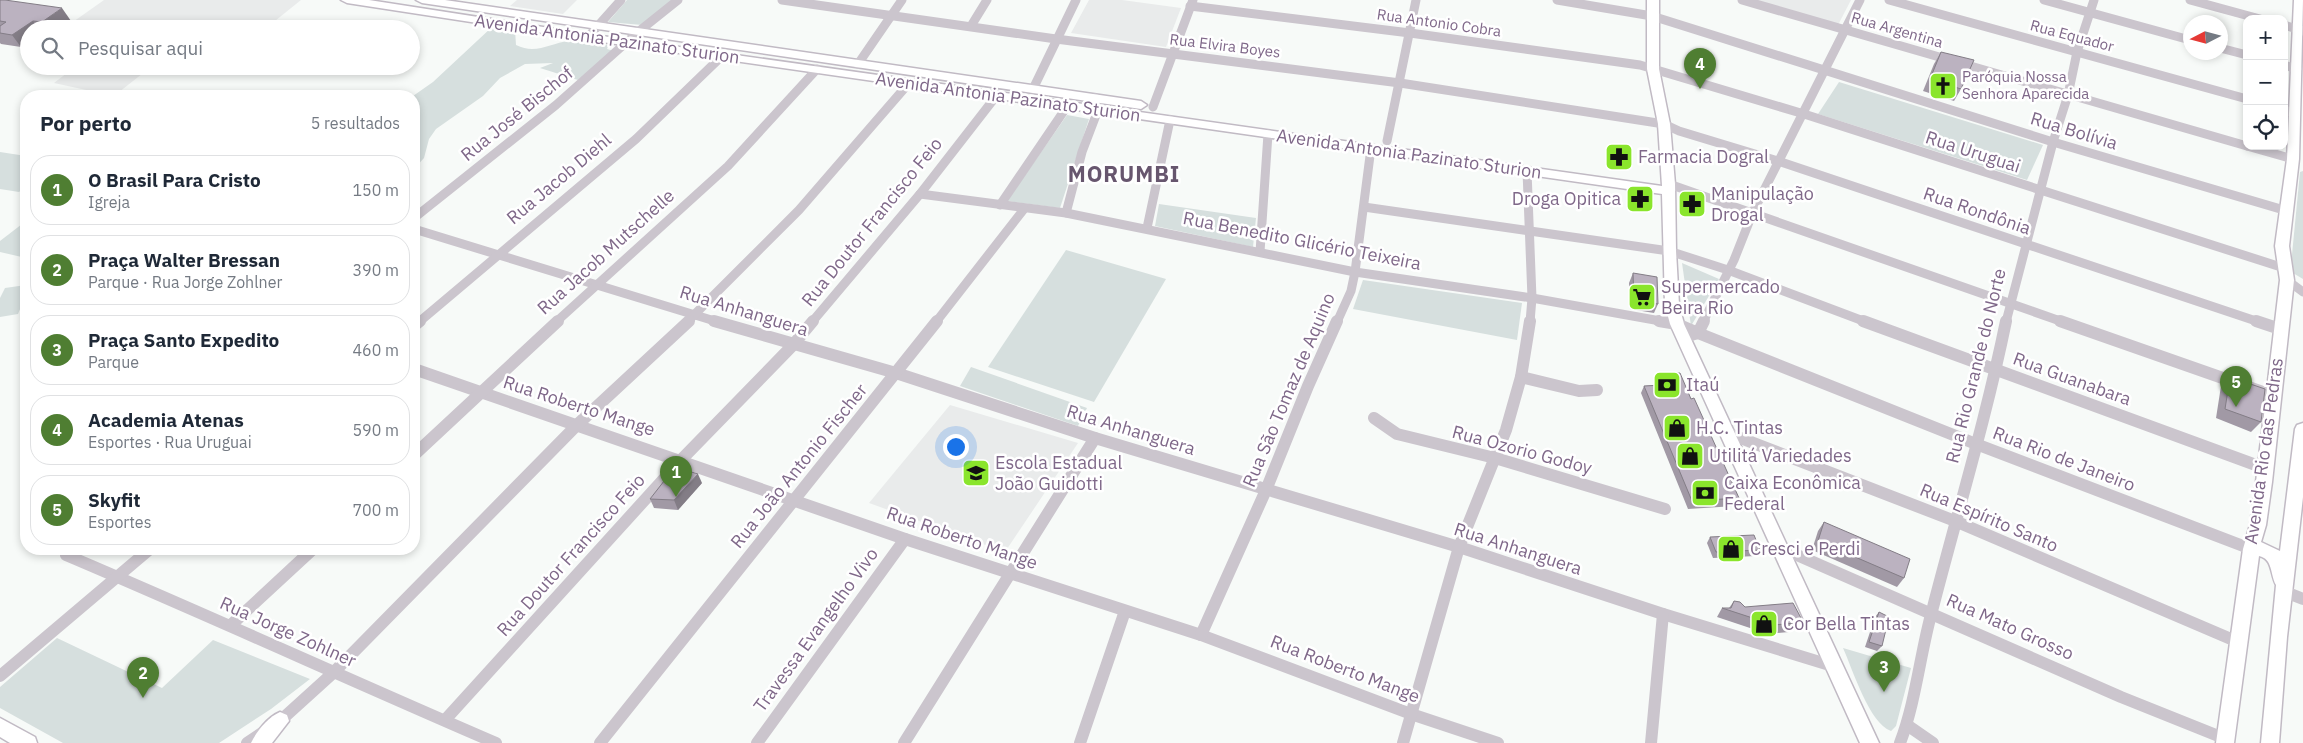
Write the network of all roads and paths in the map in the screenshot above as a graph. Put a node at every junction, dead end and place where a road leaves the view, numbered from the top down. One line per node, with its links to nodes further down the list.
1 (356, 0): 31 (main road, Avenida Antonia Pazinato Sturion)
2 (422, 0): 24 (main road, Avenida Antonia Pazinato Sturion)
3 (621, 0): 24 (street)
4 (678, 0): 29 (street, Rua José Bischof)
5 (782, 0): 21 (street, Rua Elvira Boyes)
6 (902, 0): 21 (street)
7 (986, 0): 25 (street)
8 (1076, 0): 33 (street)
9 (1416, 0): 30 (street)
10 (1557, 0): 23 (street, Rua Bolívia)
11 (1652, 0): 23 (main road)
12 (1742, 0): 28 (street, Rua Argentina)
13 (1860, 0): 28 (street)
14 (1889, 0): 36 (street, Rua Equador)
15 (2044, 0): 20 (street)
16 (2094, 0): 20 (street, Rua Rio Grande do Norte)
17 (2190, 0): 22 (street)
18 (2300, 0): 27 (main road, Avenida Rio das Pedras)
19 (1192, 3): 30 (street, Rua Antonio Cobra); 37 (street)
20 (2090, 13): 32 (street); 36 (street, Rua Rio Grande do Norte)
21 (893, 15): 25 (street, Rua Elvira Boyes); 40 (street)
22 (2245, 15)
23 (1652, 16): 43 (main road); 45 (street, Rua Bolívia)
24 (597, 26): 29 (main road, Avenida Antonia Pazinato Sturion); 31 (street)
25 (971, 26): 33 (street, Rua Elvira Boyes)
26 (2288, 26): 27 (street)
27 (2301, 30): 44 (main road, Avenida Rio das Pedras)
28 (1845, 31): 45 (street); 50 (street, Rua Argentina)
29 (638, 32): 34 (street, Rua José Bischof); 40 (main road, Avenida Antonia Pazinato Sturion)
30 (1410, 33): 43 (street, Rua Antonio Cobra); 47 (street)
31 (588, 37): 34 (main road, Avenida Antonia Pazinato Sturion)
32 (2183, 38)
33 (1056, 39): 37 (street, Rua Elvira Boyes); 48 (street)
34 (628, 42): 39 (main road, Avenida Antonia Pazinato Sturion); 77 (street, Rua José Bischof)
35 (2228, 50): 38 (street)
36 (2077, 52): 50 (street, Rua Rio Grande do Norte); 51 (street, Rua Equador)
37 (1174, 53): 47 (street, Rua Elvira Boyes); 54 (street)
38 (2243, 54)
39 (722, 56): 42 (main road, Avenida Antonia Pazinato Sturion); 85 (street, Rua Jacob Diehl)
40 (858, 64): 48 (main road, Avenida Antonia Pazinato Sturion)
41 (2288, 66): 44 (street)
42 (816, 69): 46 (main road, Avenida Antonia Pazinato Sturion); 89 (street, Rua Jacob Mutschelle)
43 (1653, 69): 56 (street, Rua Uruguai); 58 (main road)
44 (2297, 69): 55 (main road, Avenida Rio das Pedras)
45 (1825, 72): 56 (street); 62 (street, Rua Bolívia)
46 (909, 83): 49 (main road, Avenida Antonia Pazinato Sturion); 93 (street)
47 (1400, 83): 58 (street, Rua Elvira Boyes); 61 (street)
48 (1033, 90): 49 (main road); 52 (main road, Avenida Antonia Pazinato Sturion)
49 (997, 95): 53 (main road, Avenida Antonia Pazinato Sturion); 71 (street, Rua Doutor Francisco Feio)
50 (2068, 95): 62 (street, Rua Rio Grande do Norte); 63 (street, Rua Argentina)
51 (2243, 98)
52 (1097, 104): 53 (main road, Avenida Antonia Pazinato Sturion); 54 (main road, Avenida Antonia Pazinato Sturion); 57 (main road, Avenida Antonia Pazinato Sturion); 78 (street)
53 (1068, 105): 72 (street)
54 (1153, 107): 60 (main road, Avenida Antonia Pazinato Sturion)
55 (2290, 111): 67 (main road, Avenida Rio das Pedras)
56 (1804, 114): 66 (street); 70 (street, Rua Uruguai)
57 (1170, 120): 59 (main road, Avenida Antonia Pazinato Sturion); 79 (street)
58 (1664, 124): 66 (street, Rua Rondônia); 69 (main road)
59 (1268, 134): 64 (main road, Avenida Antonia Pazinato Sturion); 83 (street)
60 (1358, 137): 61 (main road, Avenida Antonia Pazinato Sturion); 64 (main road)
61 (1387, 141): 64 (main road); 69 (main road, Avenida Antonia Pazinato Sturion)
62 (2052, 142): 70 (street, Rua Rio Grande do Norte); 75 (street, Rua Bolívia)
63 (2243, 145)
64 (1370, 148): 68 (main road, Avenida Antonia Pazinato Sturion); 73 (street, Rua São Tomaz de Aquino)
65 (2261, 150): 67 (street, Rua Argentina)
66 (1778, 161): 76 (street); 82 (street, Rua Rondônia)
67 (2298, 161): 75 (main road, Avenida Rio das Pedras)
68 (1527, 171): 69 (main road, Avenida Antonia Pazinato Sturion); 81 (street)
69 (1669, 188): 76 (street); 84 (main road)
70 (2042, 190): 82 (street, Rua Rio Grande do Norte); 88 (street, Rua Uruguai)
71 (920, 194): 72 (street, Rua Benedito Glicério Teixeira); 98 (street, Rua Doutor Francisco Feio)
72 (1000, 205): 74 (street, Rua Benedito Glicério Teixeira)
73 (1364, 206): 81 (street, Rua Guanabara); 87 (street, Rua São Tomaz de Aquino)
74 (1024, 209): 78 (street, Rua Benedito Glicério Teixeira); 101 (street, Rua João Antonio Fischer)
75 (2287, 211): 88 (main road, Avenida Rio das Pedras)
76 (1753, 212): 86 (street); 92 (street)
77 (420, 213)
78 (1066, 213): 79 (street, Rua Benedito Glicério Teixeira)
79 (1147, 228): 83 (street, Rua Benedito Glicério Teixeira)
80 (420, 231): 85 (street, Rua Anhanguera)
81 (1528, 231): 84 (street, Rua Guanabara); 91 (street)
82 (2027, 245): 92 (street, Rua Rio Grande do Norte); 95 (street, Rua Rondônia)
83 (1260, 252): 87 (street, Rua Benedito Glicério Teixeira)
84 (1669, 252): 86 (street, Rua Guanabara); 96 (main road)
85 (499, 254): 89 (street, Rua Anhanguera); 94 (street, Rua Jacob Diehl)
86 (1728, 270): 97 (street); 100 (street, Rua Guanabara)
87 (1355, 272): 91 (street, Rua Benedito Glicério Teixeira); 117 (street, Rua São Tomaz de Aquino)
88 (2285, 274): 90 (street, Rua Uruguai); 95 (main road, Avenida Rio das Pedras)
89 (597, 284): 93 (street, Rua Anhanguera); 104 (street, Rua Jacob Mutschelle)
90 (2303, 292)
91 (1532, 298): 96 (street, Rua Benedito Glicério Teixeira); 102 (street)
92 (2010, 303): 100 (street, Rua Rio Grande do Norte); 105 (street)
93 (695, 315): 98 (street, Rua Anhanguera); 107 (street)
94 (420, 321)
95 (2280, 329): 105 (main road, Avenida Rio das Pedras)
96 (1680, 331): 97 (street); 109 (main road)
97 (1698, 333): 111 (street, Rua Rio de Janeiro)
98 (793, 345): 101 (street, Rua Anhanguera); 115 (street, Rua Doutor Francisco Feio)
99 (420, 371): 104 (street, Rua Roberto Mange)
100 (1996, 371): 111 (street, Rua Rio Grande do Norte); 116 (street, Rua Guanabara)
101 (896, 373): 110 (street, Rua Anhanguera); 118 (street, Rua João Antonio Fischer)
102 (1521, 377): 103 (street); 114 (street)
103 (1597, 390)
104 (480, 393): 107 (street, Rua Roberto Mange); 112 (street, Rua Jacob Mutschelle)
105 (2274, 396): 116 (main road, Avenida Rio das Pedras)
106 (1374, 418): 114 (street, Rua Ozorio Godoy)
107 (578, 424): 115 (street, Rua Roberto Mange); 139 (street)
108 (2303, 429): 113 (main road, Avenida Rio das Pedras)
109 (1725, 432): 120 (street, Rua Espírito Santo); 123 (main road)
110 (1095, 438): 117 (street, Rua Anhanguera); 128 (street)
111 (1976, 444): 120 (street, Rua Rio Grande do Norte); 124 (street, Rua Rio de Janeiro)
112 (420, 449)
113 (2301, 454): 130 (main road, Avenida Rio das Pedras)
114 (1495, 458): 119 (street, Rua Ozorio Godoy); 122 (street)
115 (681, 460): 118 (street, Rua Roberto Mange); 142 (street, Rua Doutor Francisco Feio)
116 (2264, 468): 124 (main road, Avenida Rio das Pedras)
117 (1266, 490): 122 (street, Rua Anhanguera); 136 (street, Rua São Tomaz de Aquino)
118 (794, 500): 121 (street, Rua Roberto Mange); 152 (street, Rua João Antonio Fischer)
119 (1665, 509)
120 (1956, 521): 133 (street, Rua Rio Grande do Norte); 137 (street, Rua Espírito Santo)
121 (905, 539): 128 (street, Rua Roberto Mange); 153 (street, Travessa Evangelho Vivo)
122 (1459, 547): 134 (street, Rua Anhanguera); 141 (street)
123 (1781, 548): 133 (street, Rua Mato Grosso); 138 (main road)
124 (2251, 549): 130 (main road); 137 (main road, Avenida Rio das Pedras)
125 (66, 555): 129 (street, Rua Jorge Zohlner)
126 (143, 555): 129 (street)
127 (307, 555): 135 (street)
128 (1010, 574): 132 (street, Rua Roberto Mange); 154 (street)
129 (118, 576): 135 (street, Rua Jorge Zohlner); 140 (street)
130 (2283, 591): 131 (street); 162 (main road, Avenida Rio das Pedras)
131 (2303, 599)
132 (1125, 611): 136 (street, Rua Roberto Mange); 155 (street)
133 (1931, 613): 144 (street, Rua Rio Grande do Norte); 146 (street, Rua Mato Grosso)
134 (1663, 614): 138 (street, Rua Anhanguera); 158 (street)
135 (231, 625): 139 (street, Rua Jorge Zohlner)
136 (1201, 635): 141 (street, Rua Roberto Mange)
137 (2238, 642): 146 (main road, Avenida Rio das Pedras)
138 (1836, 667): 159 (main road)
139 (333, 673): 142 (street, Rua Jorge Zohlner); 143 (street)
140 (0, 676)
141 (1411, 714): 156 (street); 157 (street, Rua Roberto Mange)
142 (445, 720): 151 (street, Rua Jorge Zohlner)
143 (280, 721): 148 (street); 149 (main road); 150 (street)
144 (1907, 725): 160 (street, Rua Rio Grande do Norte); 161 (street)
145 (0, 727): 147 (main road)
146 (2225, 741)
147 (28, 743)
148 (247, 743)
149 (260, 743)
150 (267, 743)
151 (496, 743)
152 (600, 743)
153 (757, 743)
154 (904, 743)
155 (1080, 743)
156 (1403, 743)
157 (1498, 743)
158 (1651, 743)
159 (1870, 743)
160 (1900, 743)
161 (1933, 743)
162 (2270, 743)

